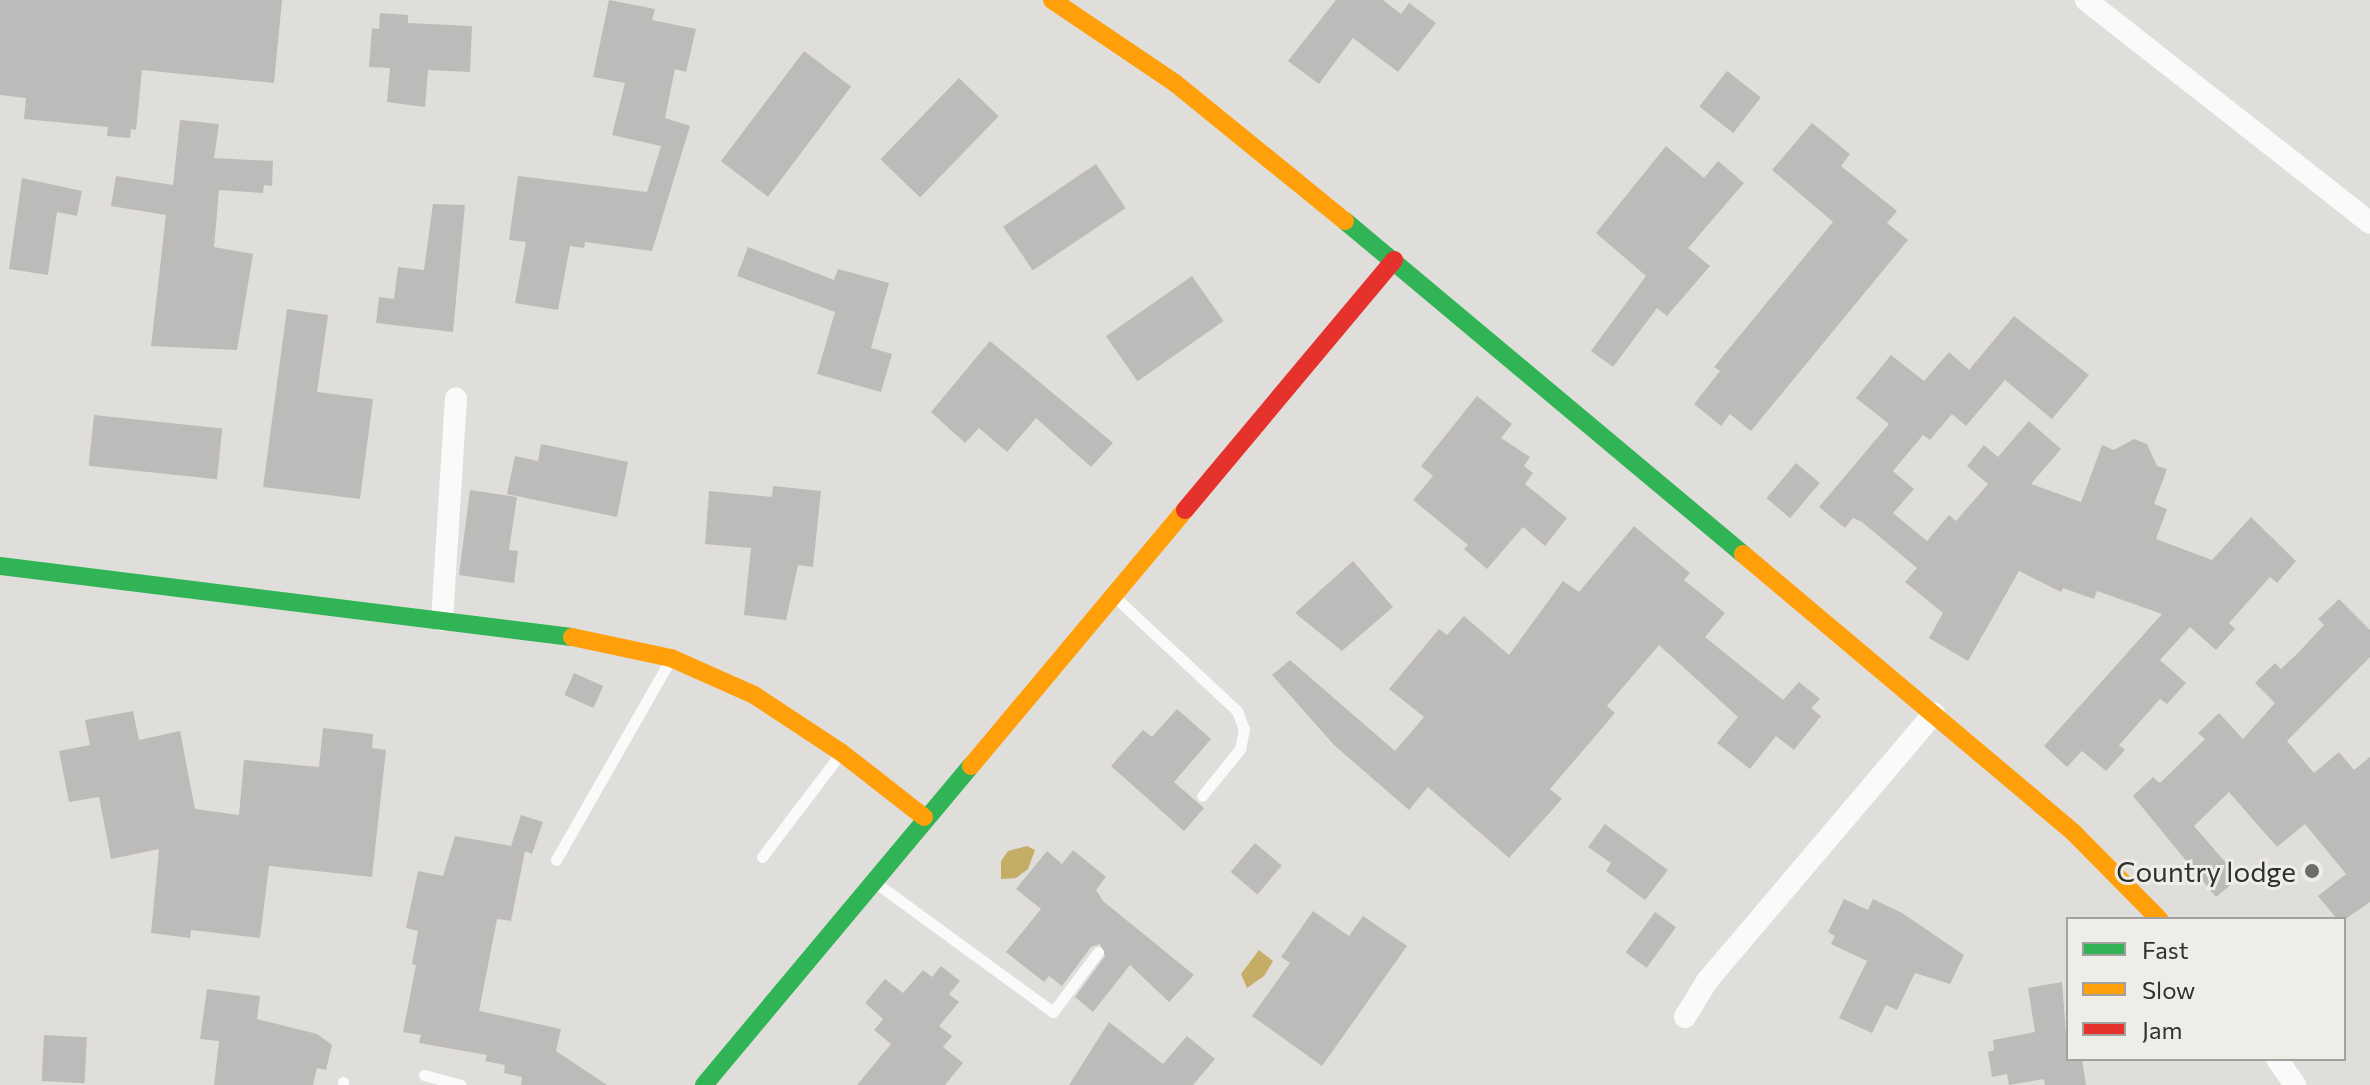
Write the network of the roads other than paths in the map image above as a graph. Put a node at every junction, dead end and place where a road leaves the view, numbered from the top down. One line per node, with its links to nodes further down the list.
1 (1052, 0): 4 (street)
2 (2086, 0): 3 (street)
3 (2370, 223)
4 (1394, 260): 7 (street); 10 (street)
5 (456, 398): 8 (street)
6 (0, 566): 8 (street)
7 (1113, 595): 12 (lane); 13 (street)
8 (442, 620): 9 (street)
9 (671, 658): 11 (street); 15 (lane)
10 (1934, 713): 17 (street); 19 (street)
11 (842, 753): 13 (street); 14 (lane)
12 (1202, 796)
13 (924, 817): 16 (street)
14 (762, 857)
15 (556, 860)
16 (872, 880): 18 (lane); 23 (street)
17 (2157, 917)
18 (1098, 952)
19 (1685, 1017)
20 (2278, 1061): 24 (street)
21 (424, 1075): 22 (lane)
22 (461, 1085)
23 (704, 1085)
24 (2295, 1085)

